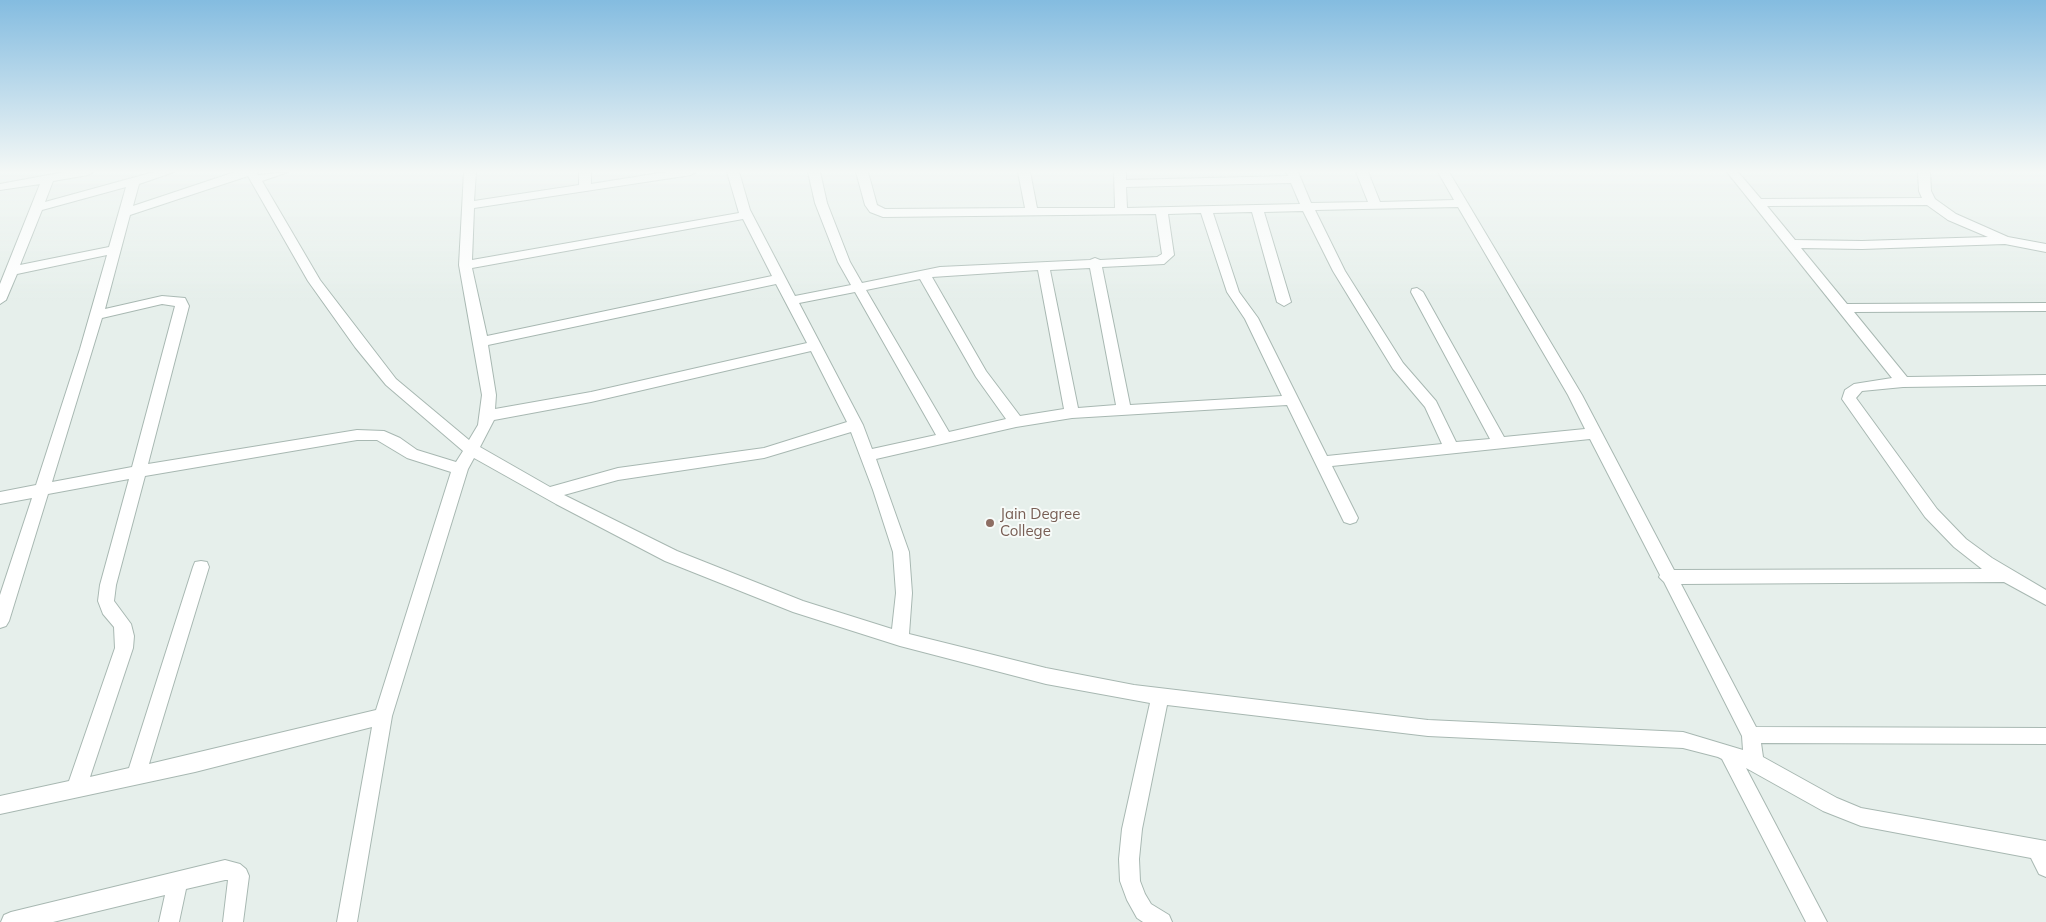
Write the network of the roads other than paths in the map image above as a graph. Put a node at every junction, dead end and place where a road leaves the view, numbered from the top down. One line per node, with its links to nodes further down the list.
1 (33, 215): 21 (street)
2 (125, 215): 17 (street)
3 (275, 215): 45 (street)
4 (467, 215): 19 (street)
5 (747, 215): 19 (street); 23 (street)
6 (825, 215): 24 (street)
7 (1162, 215): 18 (street)
8 (1208, 215): 36 (street)
9 (1258, 215): 28 (street)
10 (1310, 215): 46 (street)
11 (1468, 215): 42 (street)
12 (1768, 215): 15 (street)
13 (1949, 215): 14 (street)
14 (2005, 240): 15 (street); 16 (street)
15 (1791, 244): 30 (street)
16 (2046, 248)
17 (116, 249): 21 (street); 31 (street)
18 (1095, 262): 20 (street); 37 (street)
19 (466, 265): 32 (street)
20 (1043, 266): 22 (street); 38 (street)
21 (12, 271): 26 (street)
22 (924, 274): 24 (street); 40 (street)
23 (779, 279): 27 (street); 32 (street)
24 (859, 287): 27 (street); 43 (street)
25 (1416, 292): 44 (street)
26 (0, 300)
27 (791, 301): 33 (street)
28 (1284, 302)
29 (2046, 307): 30 (street)
30 (1844, 308): 35 (street)
31 (97, 315): 50 (street); 51 (street)
32 (481, 342): 39 (street)
33 (815, 346): 39 (street); 41 (street)
34 (2046, 380): 35 (street)
35 (1903, 382): 56 (street)
36 (1291, 400): 37 (street); 48 (street)
37 (1124, 409): 38 (street)
38 (1072, 412): 40 (street)
39 (487, 416): 45 (street)
40 (1016, 422): 43 (street)
41 (856, 425): 47 (street); 52 (street)
42 (1594, 433): 44 (street); 57 (street)
43 (945, 438): 47 (street)
44 (1500, 444): 46 (street)
45 (471, 449): 49 (street); 52 (street)
46 (1452, 449): 48 (street)
47 (868, 455): 61 (street)
48 (1322, 462): 54 (street)
49 (460, 469): 50 (street); 63 (street)
50 (139, 470): 51 (street); 69 (street)
51 (43, 489): 53 (street); 58 (street)
52 (549, 493): 61 (street)
53 (0, 498)
54 (1350, 518)
55 (201, 568): 68 (street)
56 (2005, 575): 57 (street); 59 (street)
57 (1667, 577): 64 (street)
58 (7, 580): 60 (street)
59 (2046, 598)
60 (0, 621)
61 (900, 639): 62 (street)
62 (1160, 696): 66 (street); 78 (street)
63 (383, 716): 68 (street); 77 (street)
64 (1750, 735): 65 (street); 67 (street)
65 (2046, 736)
66 (1728, 752): 67 (street); 79 (street)
67 (1754, 762): 71 (street)
68 (136, 776): 69 (street)
69 (76, 789): 70 (street)
70 (0, 805)
71 (2041, 850): 72 (street)
72 (2046, 867)
73 (178, 881): 74 (street); 75 (street); 76 (street)
74 (18, 921)
75 (169, 922)
76 (233, 922)
77 (348, 922)
78 (1162, 922)
79 (1817, 922)

